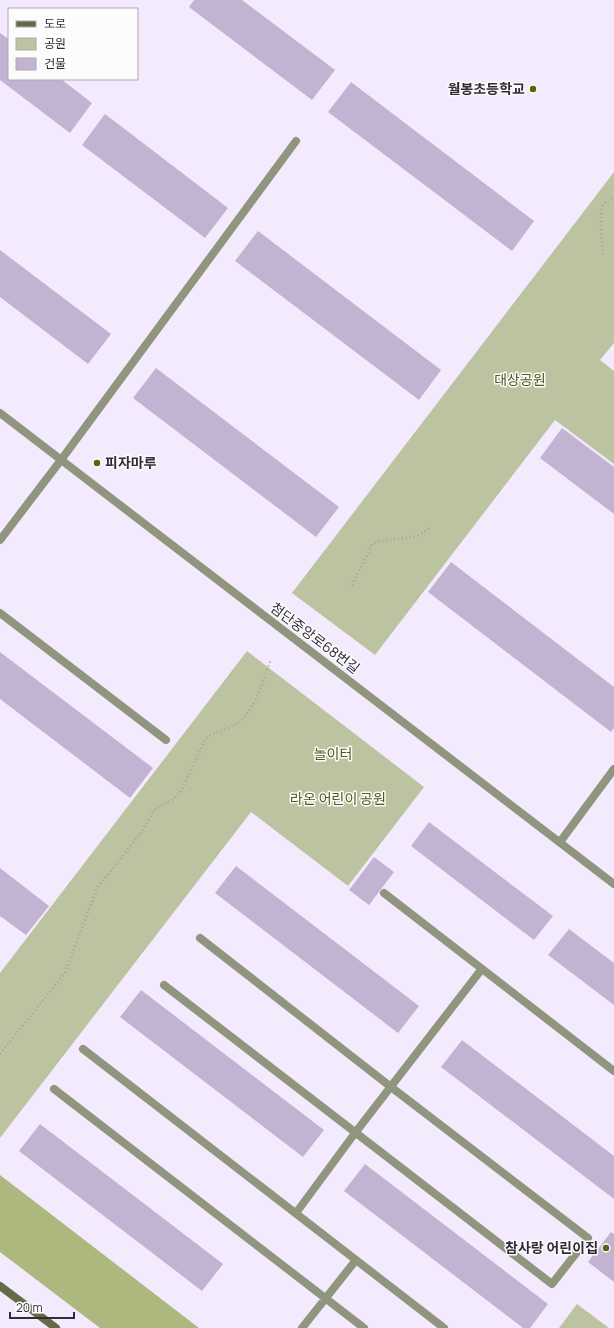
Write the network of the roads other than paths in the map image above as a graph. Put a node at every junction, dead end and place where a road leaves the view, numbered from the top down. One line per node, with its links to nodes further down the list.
1 (296, 141): 3 (street)
2 (0, 413): 3 (street, 첨단중앙로68번길)
3 (61, 460): 4 (street); 8 (street, 첨단중앙로68번길)
4 (0, 540)
5 (0, 613): 6 (street)
6 (166, 740)
7 (614, 769): 8 (street)
8 (560, 842): 9 (street, 첨단중앙로68번길)
9 (614, 884)
10 (384, 893): 12 (street)
11 (200, 938): 16 (street)
12 (481, 970): 15 (street); 16 (street)
13 (164, 985): 18 (street)
14 (83, 1049): 19 (street)
15 (614, 1071)
16 (391, 1087): 18 (street); 18 (street)
17 (54, 1089): 22 (street)
18 (355, 1133): 19 (street)
19 (296, 1213): 20 (street)
20 (356, 1260): 22 (street); 26 (street)
21 (0, 1286): 23 (street)
22 (325, 1298): 24 (street); 25 (street)
23 (56, 1328)
24 (302, 1328)
25 (364, 1328)
26 (444, 1328)

